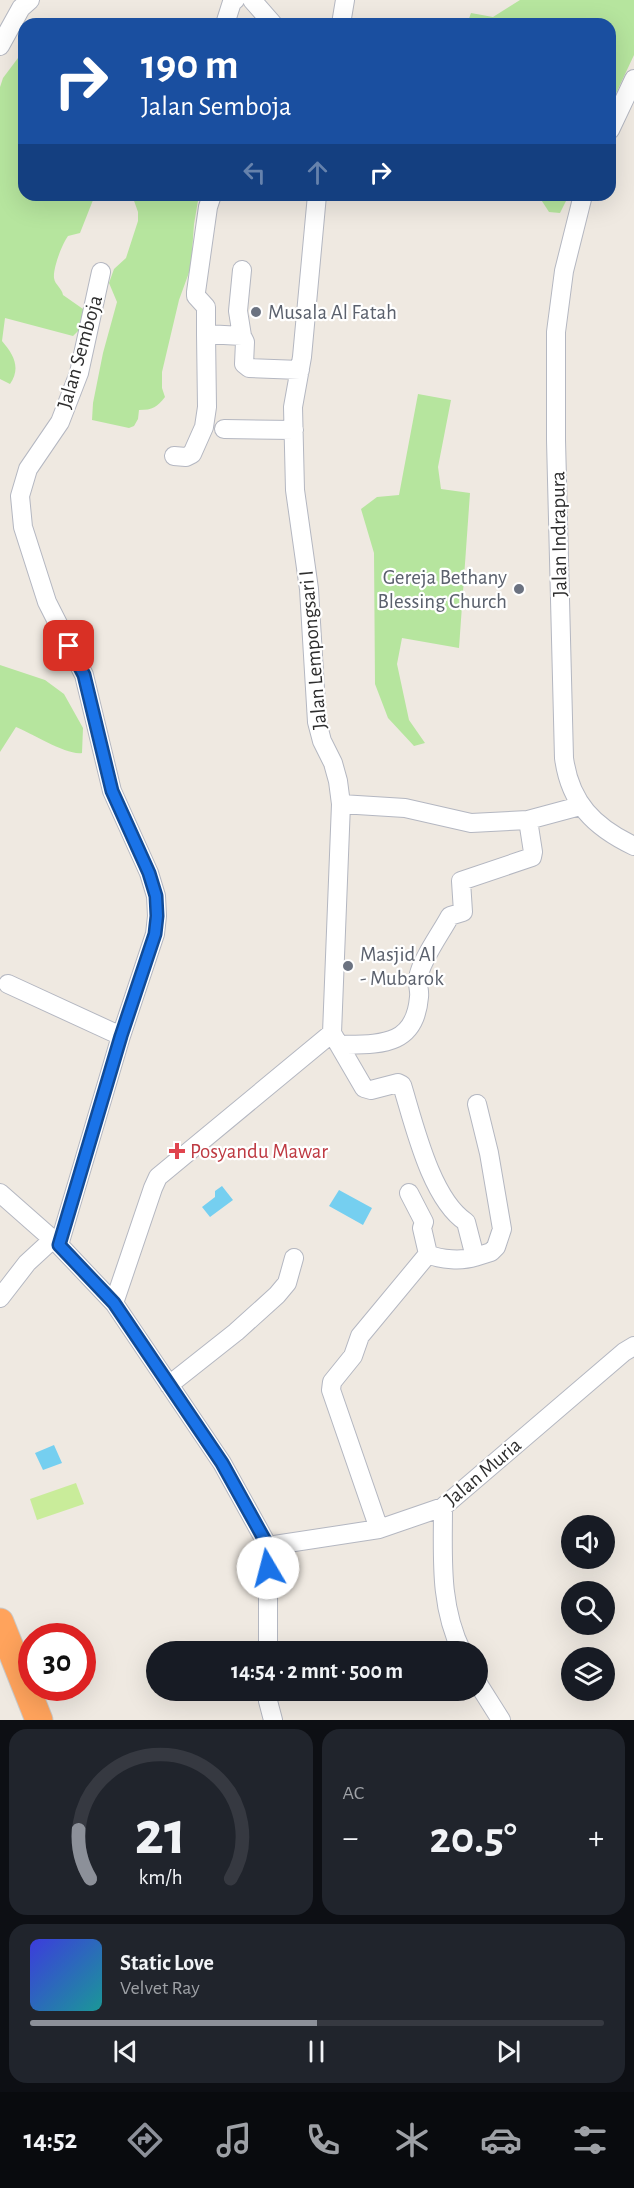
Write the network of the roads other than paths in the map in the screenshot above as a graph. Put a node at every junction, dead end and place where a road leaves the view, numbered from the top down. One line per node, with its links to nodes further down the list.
1 (30, 0): 8 (street)
2 (252, 0): 6 (street)
3 (345, 0): 7 (street)
4 (232, 1): 5 (street)
5 (227, 18)
6 (268, 18)
7 (342, 18)
8 (0, 46)
9 (634, 79): 10 (street)
10 (616, 117)
11 (210, 201): 16 (street)
12 (316, 201): 18 (street, Jalan Lempongsari I)
13 (582, 201): 23 (street, Jalan Indrapura)
14 (242, 270): 17 (street)
15 (101, 272): 27 (street, Jalan Semboja)
16 (206, 334): 17 (street); 21 (street)
17 (235, 335): 18 (street)
18 (300, 370): 20 (street, Jalan Lempongsari I)
19 (224, 429): 20 (street)
20 (294, 430): 22 (street, Jalan Lempongsari I)
21 (174, 456)
22 (341, 804): 24 (street); 28 (street, Jalan Lempongsari I)
23 (580, 806): 24 (street); 25 (street, Jalan Indrapura)
24 (528, 820): 28 (street)
25 (634, 846)
26 (8, 984): 27 (street)
27 (121, 1036): 32 (street, Jalan Semboja)
28 (336, 1039): 34 (street); 37 (street)
29 (477, 1104): 34 (street)
30 (0, 1193): 32 (street)
31 (409, 1193): 33 (street)
32 (56, 1242): 36 (street, Jalan Semboja); 37 (street)
33 (428, 1254): 34 (street); 41 (street)
34 (475, 1257)
35 (294, 1258): 39 (street)
36 (0, 1298)
37 (114, 1303): 39 (street)
38 (634, 1346): 40 (street, Jalan Muria)
39 (169, 1385): 42 (street)
40 (443, 1507): 41 (street, Jalan Muria); 45 (street)
41 (379, 1529): 42 (street, Jalan Muria)
42 (268, 1546): 44 (street)
43 (0, 1622): 48 (highway)
44 (268, 1641)
45 (457, 1641)
46 (488, 1699): 50 (street)
47 (268, 1701): 49 (street)
48 (39, 1720)
49 (273, 1720)
50 (501, 1720)

